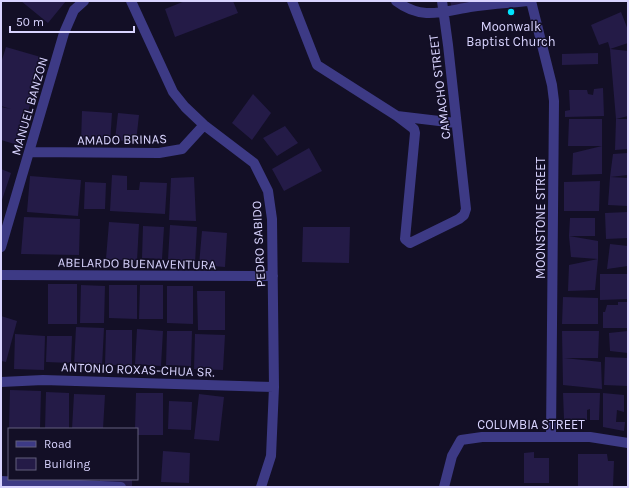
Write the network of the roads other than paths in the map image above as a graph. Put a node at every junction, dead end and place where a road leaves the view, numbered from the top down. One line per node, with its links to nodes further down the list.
1 (84, 1): 11 (street, MANUEL BANZON)
2 (131, 1): 10 (street, PEDRO SABIDO)
3 (292, 1): 8 (street)
4 (396, 1): 7 (street)
5 (442, 1): 7 (street, CAMACHO STREET)
6 (530, 1): 7 (street); 17 (street, MOONSTONE STREET)
7 (442, 13): 9 (street, CAMACHO STREET)
8 (397, 116): 9 (street); 9 (street, CAMACHO STREET)
9 (456, 123)
10 (204, 125): 11 (street, AMADO BRINAS); 14 (street, PEDRO SABIDO)
11 (29, 152): 12 (street, MANUEL BANZON)
12 (1, 247)
13 (1, 275): 14 (street, ABELARDO BUENAVENTURA)
14 (273, 276): 16 (street, PEDRO SABIDO)
15 (1, 382): 16 (street, ANTONIO ROXAS-CHUA SR.)
16 (274, 387): 21 (street, PEDRO SABIDO)
17 (551, 437): 18 (street, COLUMBIA STREET); 22 (street, COLUMBIA STREET)
18 (628, 443)
19 (1, 481): 20 (street)
20 (121, 487)
21 (261, 487)
22 (444, 487)

